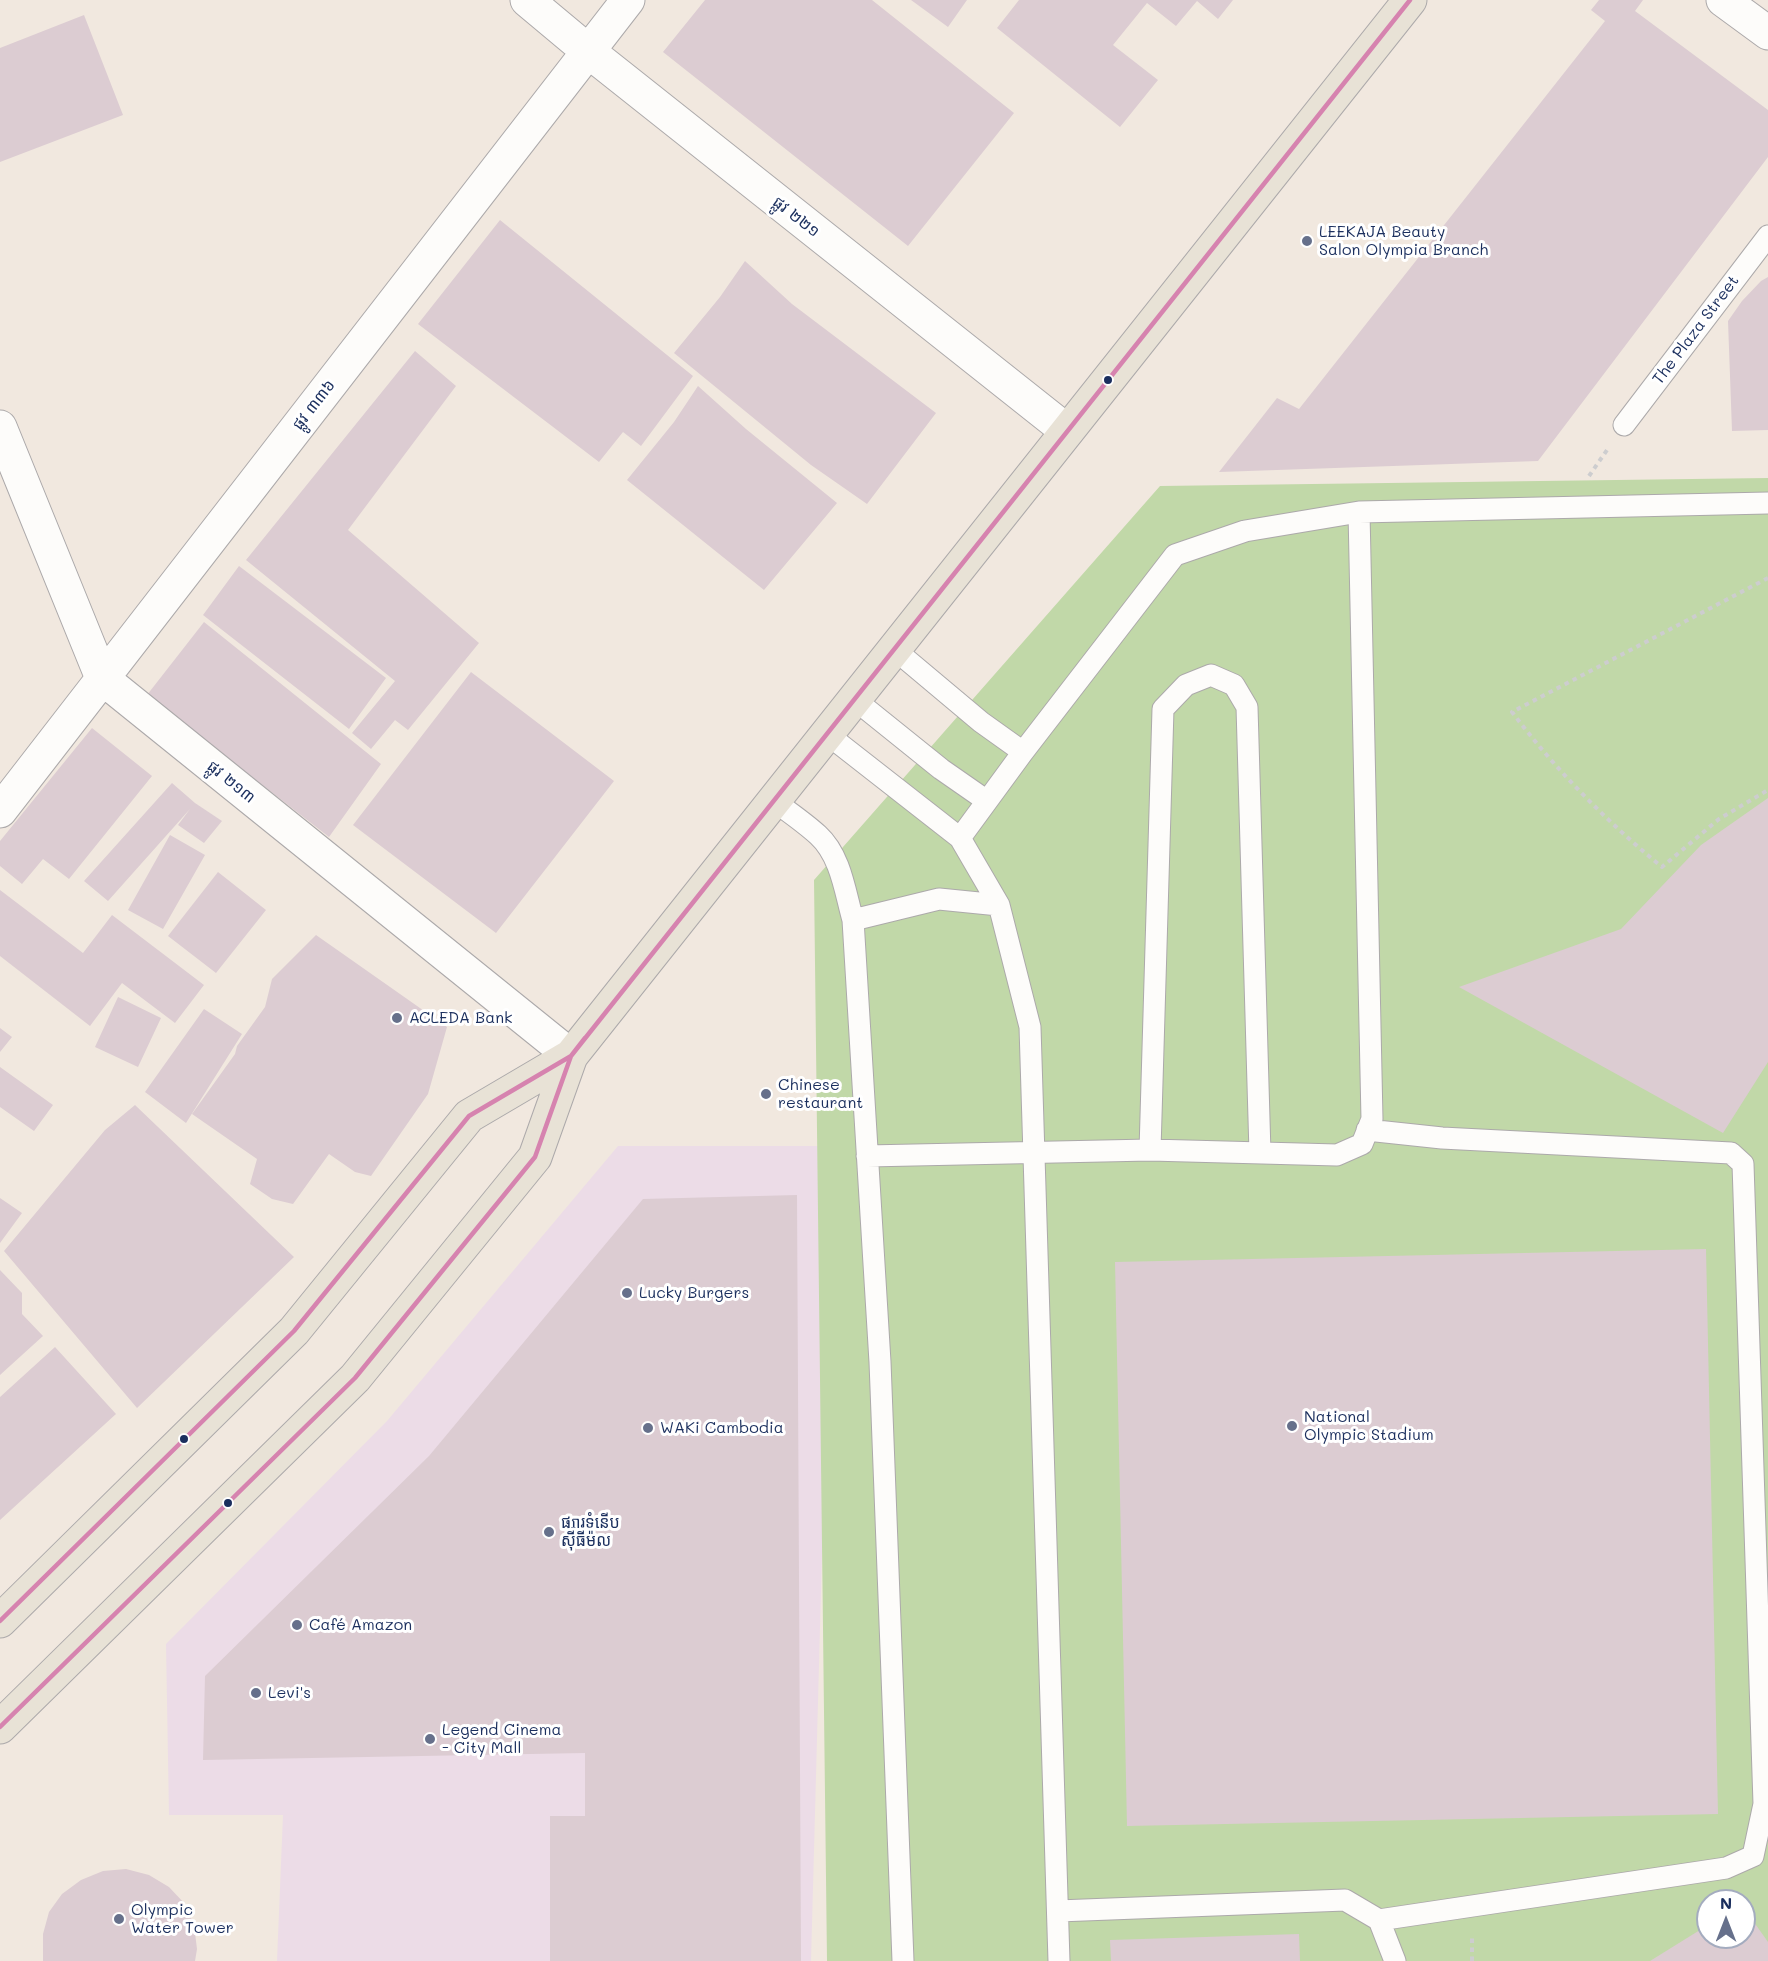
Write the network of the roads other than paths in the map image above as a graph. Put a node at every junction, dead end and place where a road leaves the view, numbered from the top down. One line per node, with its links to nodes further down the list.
1 (527, 0): 6 (street, ផ្លូវ ២២១)
2 (628, 0): 6 (street, ផ្លូវ ៣៣៦)
3 (1410, 0): 10 (main road)
4 (1724, 0): 5 (street)
5 (1768, 33)
6 (588, 51): 10 (street, ផ្លូវ ២២១); 14 (street, ផ្លូវ ៣៣៦)
7 (1768, 236): 8 (lane, The Plaza Street)
8 (1624, 425)
9 (0, 427): 14 (street, ផ្លូវ ២១៣)
10 (1067, 431): 13 (main road)
11 (1768, 503): 12 (lane)
12 (1359, 512): 17 (lane); 25 (lane)
13 (894, 649): 15 (main road); 17 (lane)
14 (102, 678): 20 (street, ផ្លូវ ៣៣៦); 24 (street, ផ្លូវ ២១៣)
15 (854, 699): 16 (main road); 19 (lane)
16 (827, 734): 18 (main road); 21 (lane)
17 (1023, 752): 19 (lane)
18 (774, 801): 23 (lane); 24 (main road)
19 (987, 801): 21 (lane)
20 (0, 811)
21 (960, 838): 22 (lane)
22 (999, 905): 23 (lane); 27 (lane)
23 (852, 920): 29 (lane)
24 (571, 1056): 30 (main road); 31 (main road)
25 (1367, 1130): 28 (lane); 33 (lane)
26 (1150, 1150): 27 (lane); 28 (lane); 28 (lane)
27 (1033, 1151): 29 (lane); 32 (lane)
28 (1260, 1153)
29 (867, 1156): 34 (lane)
30 (0, 1621)
31 (0, 1727)
32 (1058, 1911): 33 (lane); 35 (lane)
33 (1379, 1920): 36 (lane)
34 (903, 1961)
35 (1059, 1961)
36 (1395, 1961)

